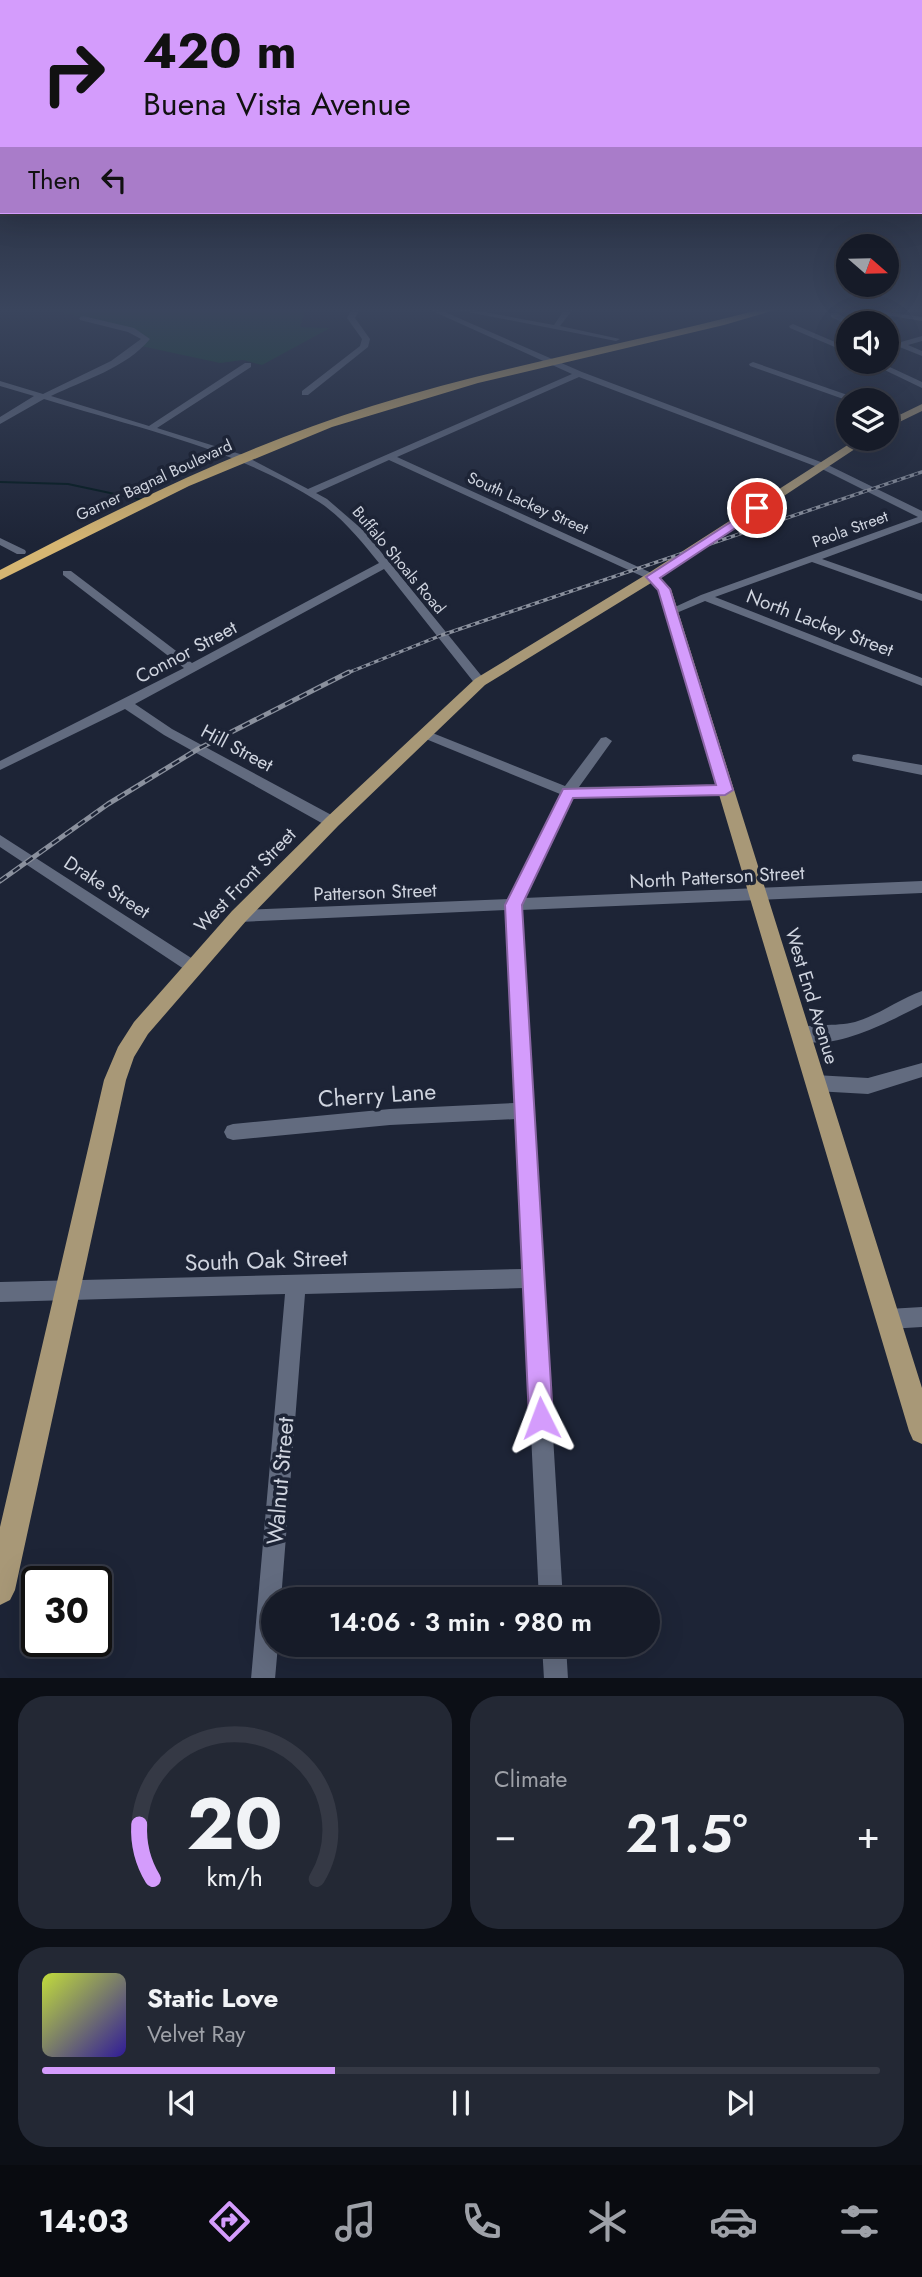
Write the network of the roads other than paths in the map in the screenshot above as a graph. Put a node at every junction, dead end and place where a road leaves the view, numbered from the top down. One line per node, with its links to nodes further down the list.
1 (14, 387): 11 (street, Buffalo Shoals Road)
2 (60, 387): 11 (street)
3 (214, 387): 15 (street)
4 (312, 387): 9 (street)
5 (450, 387): 17 (highway, Garner Bagnal Boulevard)
6 (549, 387): 18 (street)
7 (614, 387): 19 (street)
8 (818, 387): 10 (street)
9 (305, 393)
10 (836, 394)
11 (42, 396): 14 (street); 15 (street, Buffalo Shoals Road)
12 (922, 407): 13 (main road)
13 (901, 416)
14 (0, 421)
15 (150, 429): 17 (street, Buffalo Shoals Road)
16 (846, 451): 19 (main road, West Front Street)
17 (240, 457): 20 (street, Buffalo Shoals Road); 27 (highway, Garner Bagnal Boulevard)
18 (390, 457): 20 (street); 28 (street, South Lackey Street)
19 (823, 466): 21 (street); 28 (main road, West Front Street)
20 (309, 492): 25 (street, Buffalo Shoals Road)
21 (922, 517): 24 (street, Paola Street)
22 (0, 541): 23 (street)
23 (21, 552)
24 (813, 559): 29 (street, Paola Street); 30 (street)
25 (386, 564): 32 (street, Connor Street); 33 (street, Buffalo Shoals Road)
26 (67, 573): 32 (street)
27 (0, 576)
28 (653, 577): 31 (main road, West End Avenue); 33 (main road, West Front Street)
29 (705, 597): 31 (street, Paola Street); 34 (street, North Lackey Street)
30 (922, 598)
31 (670, 612): 41 (main road, West End Avenue)
32 (191, 668): 35 (street, Connor Street)
33 (480, 682): 36 (main road, West Front Street)
34 (922, 682)
35 (126, 704): 39 (street, Connor Street); 43 (street, Hill Street)
36 (425, 734): 42 (street); 43 (main road, West Front Street)
37 (606, 741): 42 (street)
38 (858, 758): 40 (street)
39 (0, 766)
40 (922, 770)
41 (725, 790): 42 (street); 46 (main road, West End Avenue)
42 (568, 792): 47 (street)
43 (332, 822): 48 (main road, West Front Street)
44 (0, 840): 49 (street, Drake Street)
45 (922, 887): 46 (street, North Patterson Street)
46 (757, 895): 47 (street, North Patterson Street); 51 (main road, West End Avenue)
47 (513, 905): 48 (street, Patterson Street); 54 (street)
48 (239, 916): 49 (main road, West Front Street)
49 (194, 967): 58 (main road, West Front Street)
50 (922, 998): 51 (street)
51 (800, 1034): 53 (main road, West End Avenue)
52 (922, 1070): 53 (street)
53 (815, 1083): 61 (main road, West End Avenue)
54 (524, 1111): 55 (street, Cherry Lane); 56 (street)
55 (233, 1132)
56 (534, 1278): 57 (street, South Oak Street); 63 (street)
57 (296, 1284): 58 (street, South Oak Street); 66 (street, Walnut Street)
58 (68, 1290): 59 (street, South Oak Street); 64 (main road, West Front Street)
59 (0, 1292)
60 (922, 1317): 61 (street)
61 (888, 1319): 62 (main road, West End Avenue)
62 (922, 1431)
63 (550, 1587)
64 (0, 1590)
65 (555, 1657): 67 (street)
66 (263, 1678)
67 (556, 1678)

